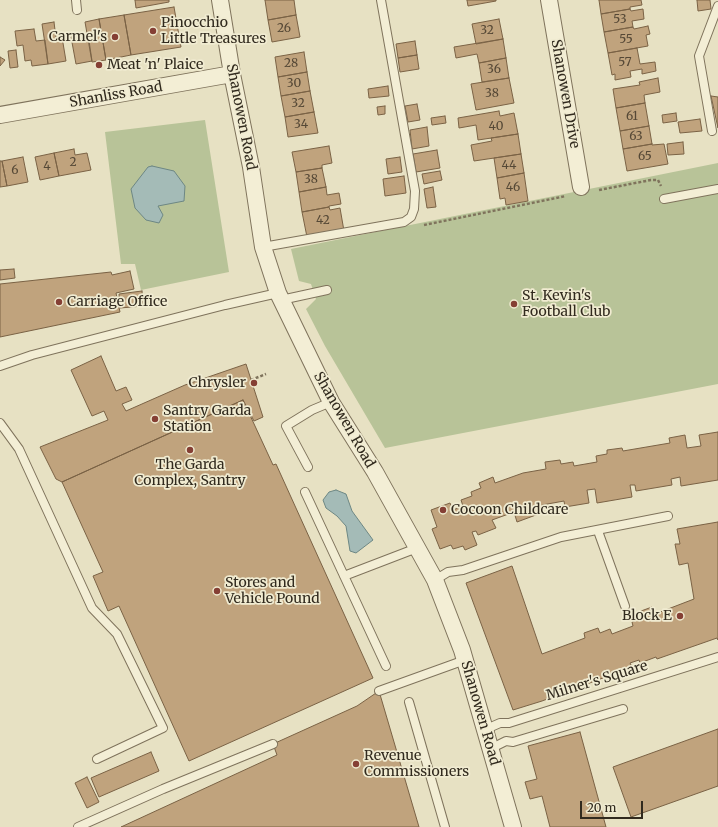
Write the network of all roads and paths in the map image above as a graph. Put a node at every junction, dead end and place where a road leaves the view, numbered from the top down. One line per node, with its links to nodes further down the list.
1 (76, 0): 6 (lane)
2 (220, 0): 7 (street, Shanowen Road)
3 (381, 0): 16 (lane)
4 (549, 0): 13 (street, Shanowen Drive)
5 (718, 6): 9 (lane)
6 (77, 10)
7 (232, 74): 8 (street, Shanliss Road); 16 (street, Shanowen Road)
8 (0, 115)
9 (712, 131)
10 (654, 180): 12 (path)
11 (718, 189): 14 (lane)
12 (597, 190)
13 (577, 191): 15 (path)
14 (664, 199)
15 (419, 226)
16 (263, 247): 18 (street, Shanowen Road)
17 (327, 290): 18 (lane)
18 (279, 296): 19 (lane); 22 (street, Shanowen Road)
19 (0, 366)
20 (266, 374): 21 (path)
21 (251, 380)
22 (330, 402): 24 (lane); 28 (street, Shanowen Road)
23 (0, 423): 41 (lane)
24 (308, 467)
25 (305, 492): 29 (lane)
26 (668, 516): 27 (lane)
27 (598, 531): 30 (lane); 31 (lane)
28 (417, 548): 29 (lane); 30 (street, Shanowen Road)
29 (344, 576): 34 (lane)
30 (435, 580): 33 (street, Shanowen Road)
31 (625, 606)
32 (718, 657): 38 (lane, Milner's Square)
33 (465, 660): 35 (lane); 38 (street, Shanowen Road)
34 (386, 666)
35 (379, 691)
36 (409, 702): 43 (lane)
37 (623, 709): 40 (lane)
38 (484, 730): 40 (street, Shanowen Road)
39 (274, 744): 42 (lane)
40 (490, 749): 44 (street, Shanowen Road)
41 (97, 759)
42 (78, 827)
43 (445, 827)
44 (513, 827)

